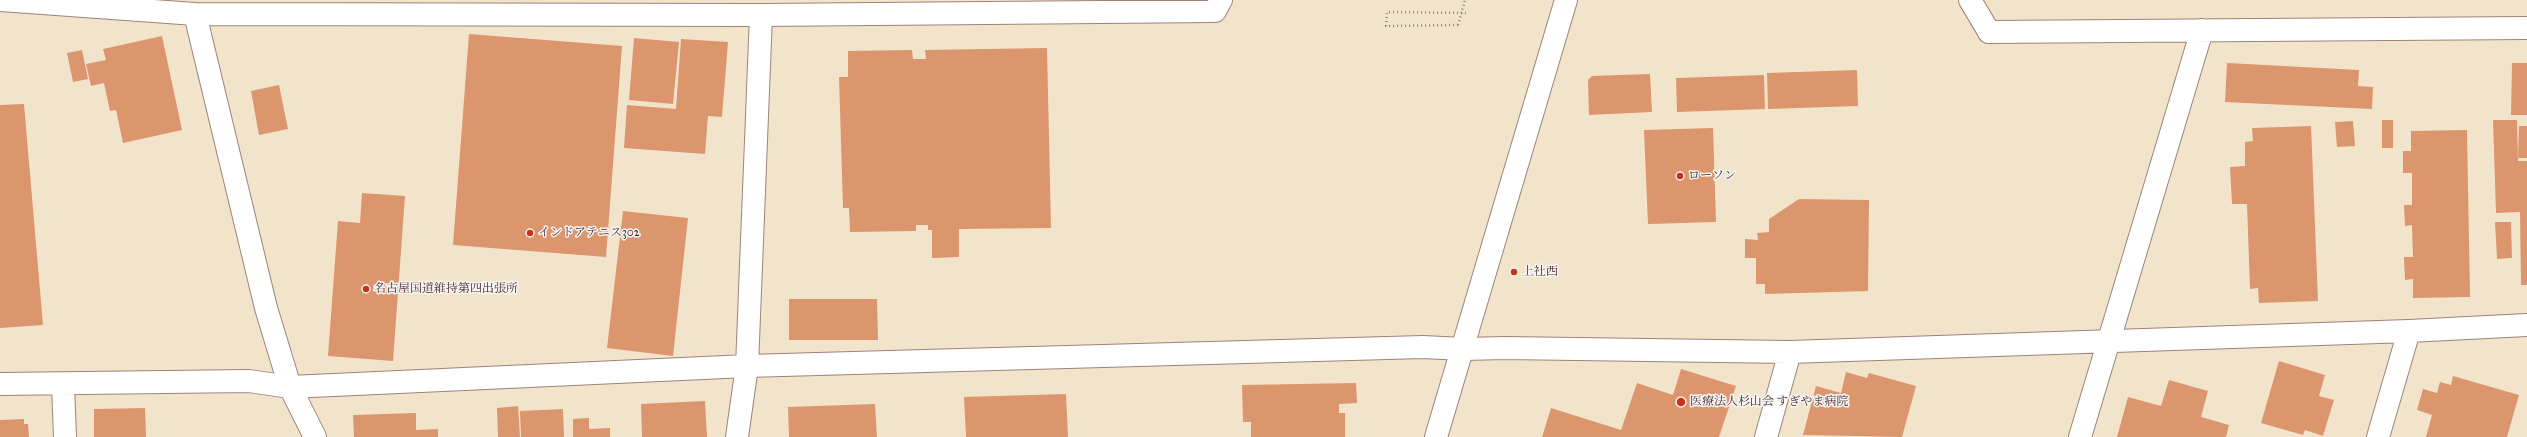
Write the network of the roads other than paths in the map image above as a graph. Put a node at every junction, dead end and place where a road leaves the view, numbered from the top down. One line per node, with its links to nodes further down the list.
1 (0, 0): 5 (main road)
2 (1221, 0): 6 (main road)
3 (1566, 0): 12 (main road)
4 (1970, 0): 8 (main road)
5 (195, 14): 6 (main road); 17 (main road)
6 (761, 15): 14 (main road)
7 (2527, 28): 8 (main road)
8 (2202, 30): 11 (main road)
9 (2527, 325): 10 (main road)
10 (2409, 331): 11 (main road); 24 (main road)
11 (2107, 342): 13 (main road); 23 (main road)
12 (1462, 349): 13 (main road); 14 (main road); 21 (main road)
13 (1790, 352): 22 (main road)
14 (747, 366): 17 (main road); 20 (main road)
15 (0, 384): 16 (main road)
16 (63, 384): 17 (main road); 18 (main road)
17 (290, 387): 19 (main road)
18 (65, 437)
19 (315, 437)
20 (737, 437)
21 (1436, 437)
22 (1766, 437)
23 (2080, 437)
24 (2378, 437)

